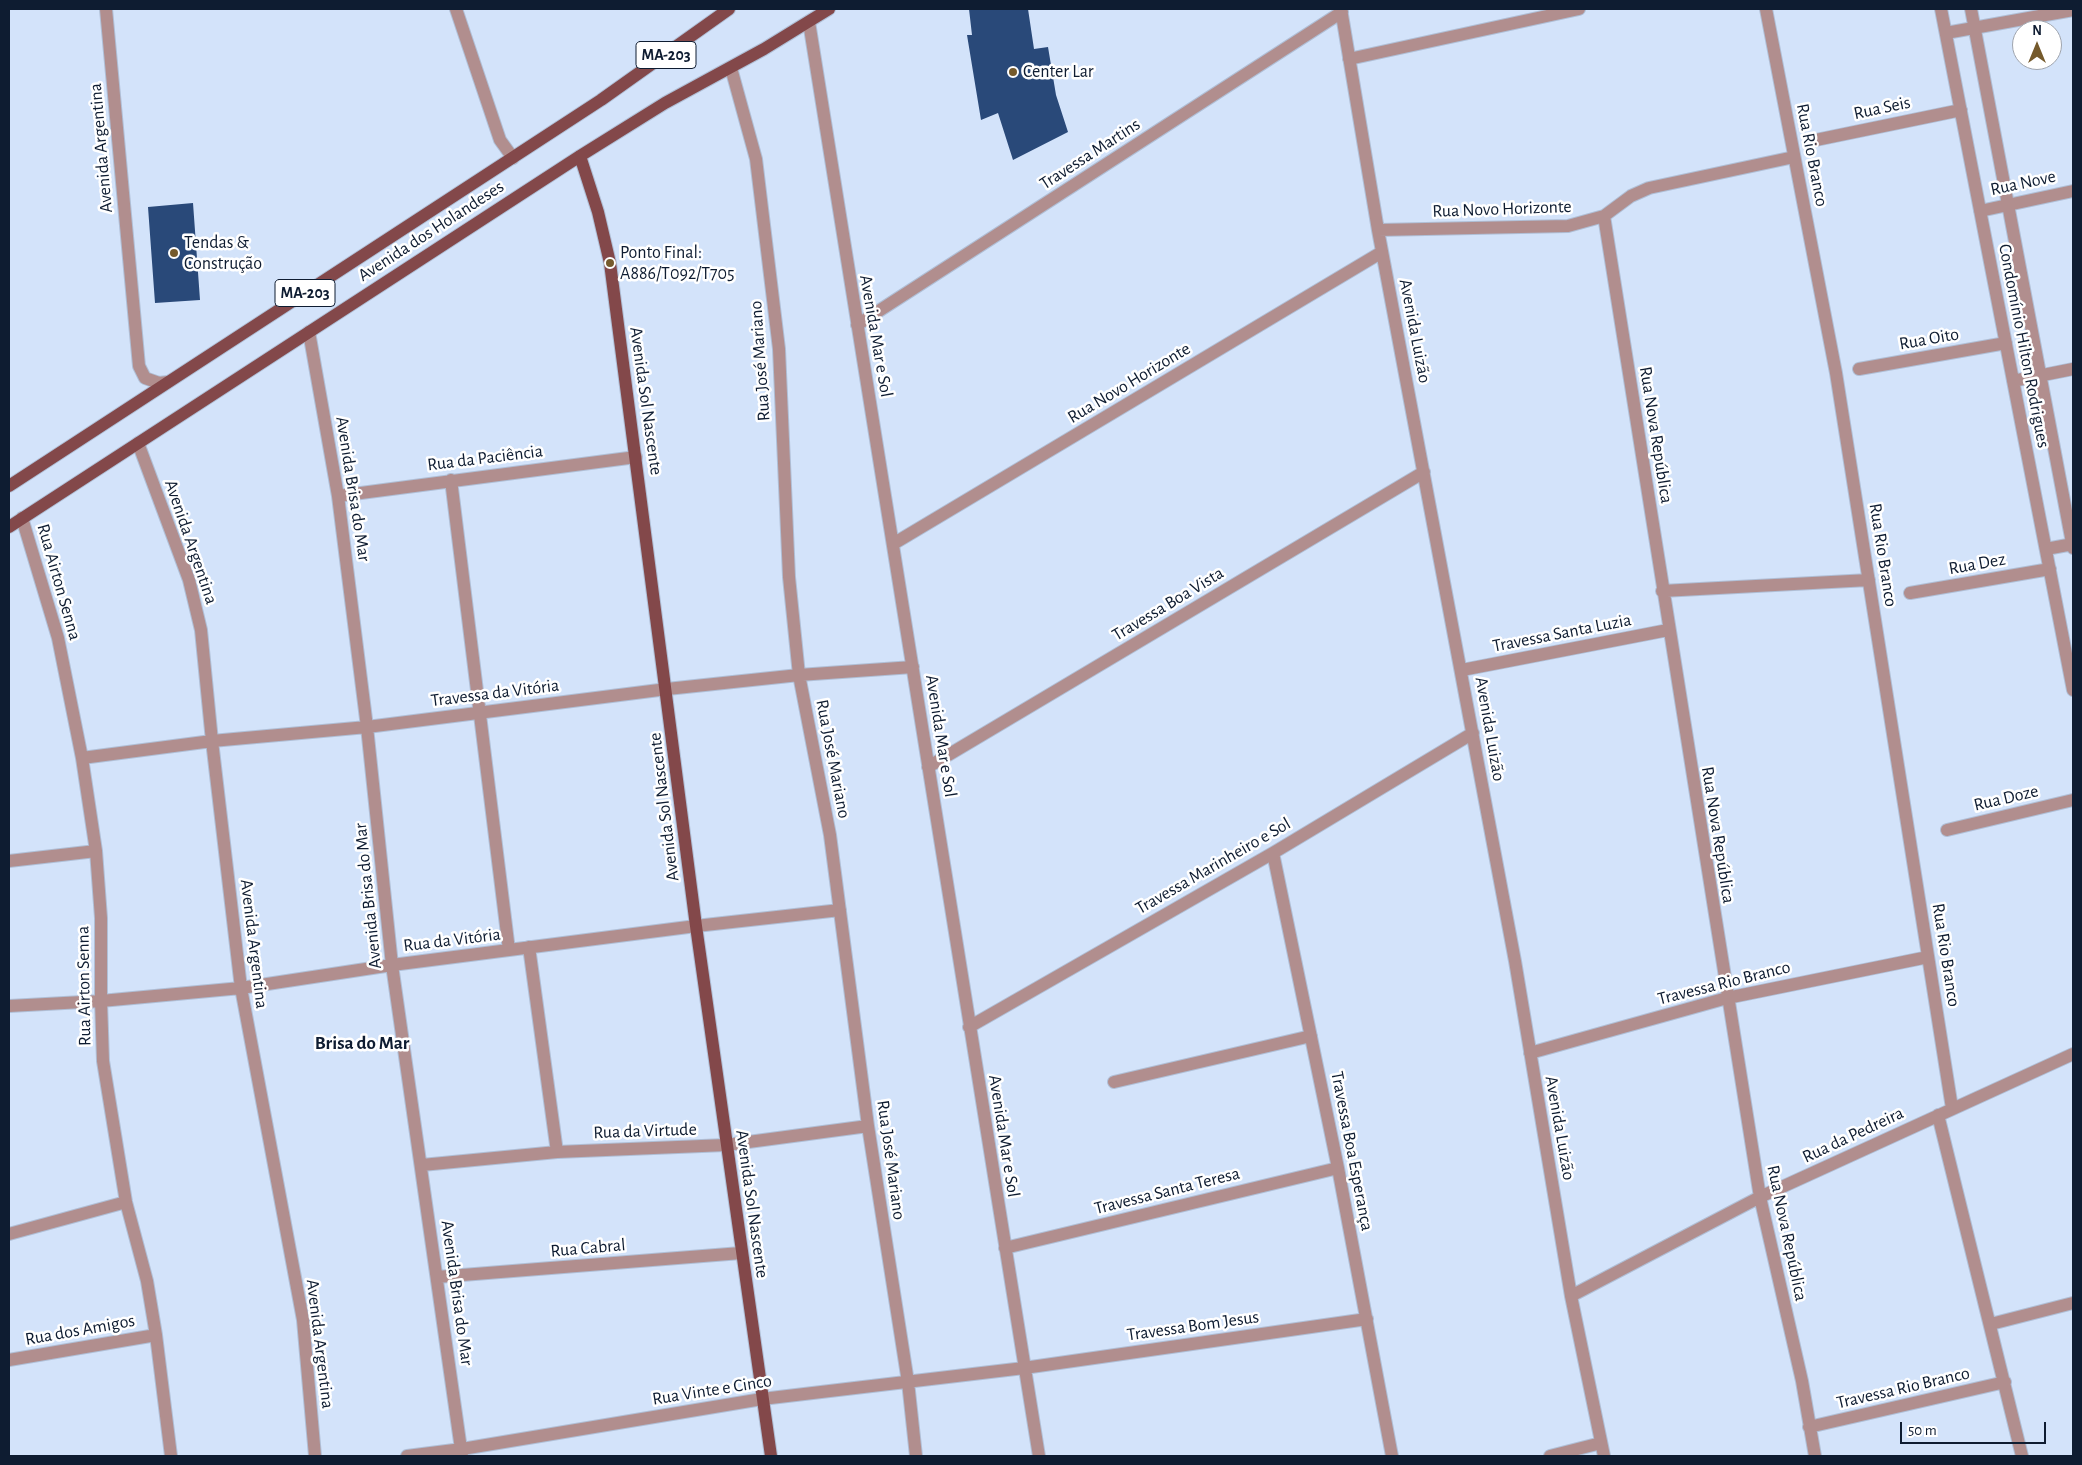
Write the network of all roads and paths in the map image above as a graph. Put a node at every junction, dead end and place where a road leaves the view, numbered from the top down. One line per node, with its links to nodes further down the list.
1 (106, 9): 34 (street, Avenida Argentina)
2 (456, 9): 20 (street)
3 (729, 9): 20 (main road, Avenida dos Holandeses / MA-203)
4 (829, 9): 11 (main road, Avenida dos Holandeses / MA-203)
5 (1579, 9): 14 (street)
6 (1766, 9): 19 (street, Rua Rio Branco)
7 (1941, 9): 13 (street, Condomínio Hilton Rodrigues)
8 (1971, 9): 12 (street, Condomínio Hilton Rodrigues)
9 (1341, 10): 14 (street, Avenida Luizão); 27 (street, Travessa Martins)
10 (2073, 10): 12 (street)
11 (809, 22): 15 (main road, Avenida dos Holandeses / MA-203); 27 (street, Avenida Mar e Sol)
12 (1975, 28): 13 (street); 22 (street, Condomínio Hilton Rodrigues)
13 (1946, 33): 16 (street, Condomínio Hilton Rodrigues)
14 (1350, 59): 25 (street, Avenida Luizão)
15 (731, 68): 18 (main road, Avenida dos Holandeses / MA-203); 53 (street, Rua José Mariano)
16 (1961, 110): 17 (street, Rua Seis); 23 (street, Condomínio Hilton Rodrigues)
17 (1810, 141)
18 (580, 156): 28 (main road, Avenida dos Holandeses / MA-203); 36 (main road, Avenida Sol Nascente)
19 (1794, 157): 24 (street, Rua Novo Horizonte); 47 (street, Rua Rio Branco)
20 (512, 158): 34 (main road, Avenida dos Holandeses / MA-203)
21 (2073, 191): 22 (street, Rua Nove)
22 (2008, 204): 23 (street, Rua Nove); 32 (street, Condomínio Hilton Rodrigues)
23 (1980, 210): 29 (street, Condomínio Hilton Rodrigues)
24 (1604, 216): 25 (street, Rua Novo Horizonte); 48 (street, Rua Nova República)
25 (1378, 230): 26 (street, Avenida Luizão)
26 (1382, 252): 37 (street, Avenida Luizão); 43 (street, Rua Novo Horizonte)
27 (857, 325): 43 (street, Avenida Mar e Sol)
28 (309, 332): 35 (main road, Avenida dos Holandeses / MA-203); 40 (street, Avenida Brisa do Mar)
29 (2006, 343): 30 (street, Rua Oito); 33 (street, Condomínio Hilton Rodrigues)
30 (1859, 369)
31 (2073, 369): 32 (street)
32 (2041, 376): 33 (street); 44 (street, Condomínio Hilton Rodrigues)
33 (2013, 381): 45 (street, Condomínio Hilton Rodrigues)
34 (168, 382): 39 (main road, Avenida dos Holandeses / MA-203)
35 (138, 443): 41 (main road, Avenida dos Holandeses / MA-203); 59 (street, Avenida Argentina)
36 (636, 457): 38 (street, Rua da Paciência); 54 (main road, Avenida Sol Nascente)
37 (1424, 472): 52 (street, Avenida Luizão); 61 (street, Travessa Boa Vista)
38 (451, 480): 40 (street, Rua da Paciência); 56 (street)
39 (9, 486)
40 (338, 496): 57 (street, Avenida Brisa do Mar)
41 (22, 518): 42 (main road, Avenida dos Holandeses / MA-203); 60 (street, Rua Airton Senna)
42 (9, 527)
43 (893, 544): 51 (street, Avenida Mar e Sol)
44 (2073, 545): 45 (street)
45 (2046, 549): 46 (street, Condomínio Hilton Rodrigues)
46 (2050, 569): 49 (street, Rua Dez); 55 (street, Condomínio Hilton Rodrigues)
47 (1869, 580): 48 (street); 71 (street, Rua Rio Branco)
48 (1662, 592): 50 (street, Rua Nova República)
49 (1910, 593)
50 (1668, 630): 52 (street, Travessa Santa Luzia); 74 (street, Rua Nova República)
51 (913, 667): 53 (street, Travessa da Vitória); 61 (street, Avenida Mar e Sol)
52 (1462, 670): 58 (street, Avenida Luizão)
53 (798, 675): 54 (street, Travessa da Vitória); 67 (street, Rua José Mariano)
54 (667, 689): 56 (street, Travessa da Vitória); 68 (main road, Avenida Sol Nascente)
55 (2073, 690)
56 (481, 712): 57 (street, Travessa da Vitória); 70 (street)
57 (367, 727): 59 (street, Travessa da Vitória); 72 (street, Avenida Brisa do Mar)
58 (1472, 733): 65 (street, Travessa Marinheiro e Sol); 79 (street, Avenida Luizão)
59 (212, 741): 60 (street, Travessa da Vitória); 73 (street, Avenida Argentina)
60 (82, 758): 64 (street, Rua Airton Senna)
61 (928, 767): 77 (street, Avenida Mar e Sol)
62 (2073, 800): 63 (street, Rua Doze)
63 (1947, 830)
64 (96, 851): 66 (street); 75 (street, Rua Airton Senna)
65 (1273, 853): 77 (street, Travessa Marinheiro e Sol); 78 (street, Travessa Boa Esperança)
66 (9, 860)
67 (840, 910): 68 (street, Rua da Vitória); 84 (street, Rua José Mariano)
68 (696, 926): 69 (street, Rua da Vitória); 85 (main road, Avenida Sol Nascente)
69 (529, 948): 70 (street, Rua da Vitória); 86 (street)
70 (509, 950): 72 (street, Rua da Vitória)
71 (1928, 957): 74 (street, Travessa Rio Branco); 82 (street, Rua Rio Branco)
72 (392, 965): 73 (street, Rua da Vitória); 87 (street, Avenida Brisa do Mar)
73 (241, 988): 75 (street, Rua da Vitória); 109 (street, Avenida Argentina)
74 (1727, 998): 79 (street, Travessa Rio Branco); 89 (street, Rua Nova República)
75 (100, 1001): 76 (street, Rua da Vitória); 90 (street, Rua Airton Senna)
76 (9, 1006)
77 (969, 1027): 92 (street, Avenida Mar e Sol)
78 (1311, 1036): 81 (street); 88 (street, Travessa Boa Esperança)
79 (1530, 1053): 95 (street, Avenida Luizão)
80 (2073, 1054): 82 (street, Rua da Pedreira)
81 (1114, 1082)
82 (1952, 1108): 83 (street, Rua da Pedreira)
83 (1938, 1115): 89 (street, Rua da Pedreira); 98 (street)
84 (868, 1126): 85 (street, Rua da Virtude); 102 (street, Rua José Mariano)
85 (726, 1145): 86 (street, Rua da Virtude); 93 (main road, Avenida Sol Nascente)
86 (557, 1152): 87 (street, Rua da Virtude)
87 (422, 1165): 94 (street, Avenida Brisa do Mar)
88 (1338, 1168): 92 (street, Travessa Santa Teresa); 97 (street, Travessa Boa Esperança)
89 (1760, 1197): 95 (street, Rua da Pedreira); 105 (street, Rua Nova República)
90 (126, 1202): 91 (street); 99 (street, Rua Airton Senna)
91 (9, 1234)
92 (1005, 1248): 101 (street, Avenida Mar e Sol)
93 (741, 1252): 94 (street, Rua Cabral); 104 (main road, Avenida Sol Nascente)
94 (436, 1277): 107 (street, Avenida Brisa do Mar)
95 (1571, 1296): 106 (street, Avenida Luizão)
96 (2073, 1303): 98 (street)
97 (1367, 1319): 101 (street, Travessa Bom Jesus); 114 (street, Travessa Boa Esperança)
98 (1991, 1324): 103 (street)
99 (156, 1335): 100 (street, Rua dos Amigos); 108 (street, Rua Airton Senna)
100 (9, 1360)
101 (1024, 1368): 102 (street, Rua Vinte e Cinco); 113 (street, Avenida Mar e Sol)
102 (908, 1382): 104 (street, Rua Vinte e Cinco); 112 (street, Rua José Mariano)
103 (2005, 1382): 105 (street, Travessa Rio Branco); 118 (street)
104 (762, 1399): 107 (street, Rua Vinte e Cinco); 111 (main road, Avenida Sol Nascente)
105 (1809, 1427): 117 (street, Rua Nova República)
106 (1601, 1443): 115 (street); 116 (street, Avenida Luizão)
107 (462, 1453): 110 (street, Rua Vinte e Cinco)
108 (171, 1456)
109 (315, 1456)
110 (407, 1456)
111 (771, 1456)
112 (916, 1456)
113 (1039, 1456)
114 (1392, 1456)
115 (1550, 1456)
116 (1604, 1456)
117 (1815, 1456)
118 (2022, 1456)

